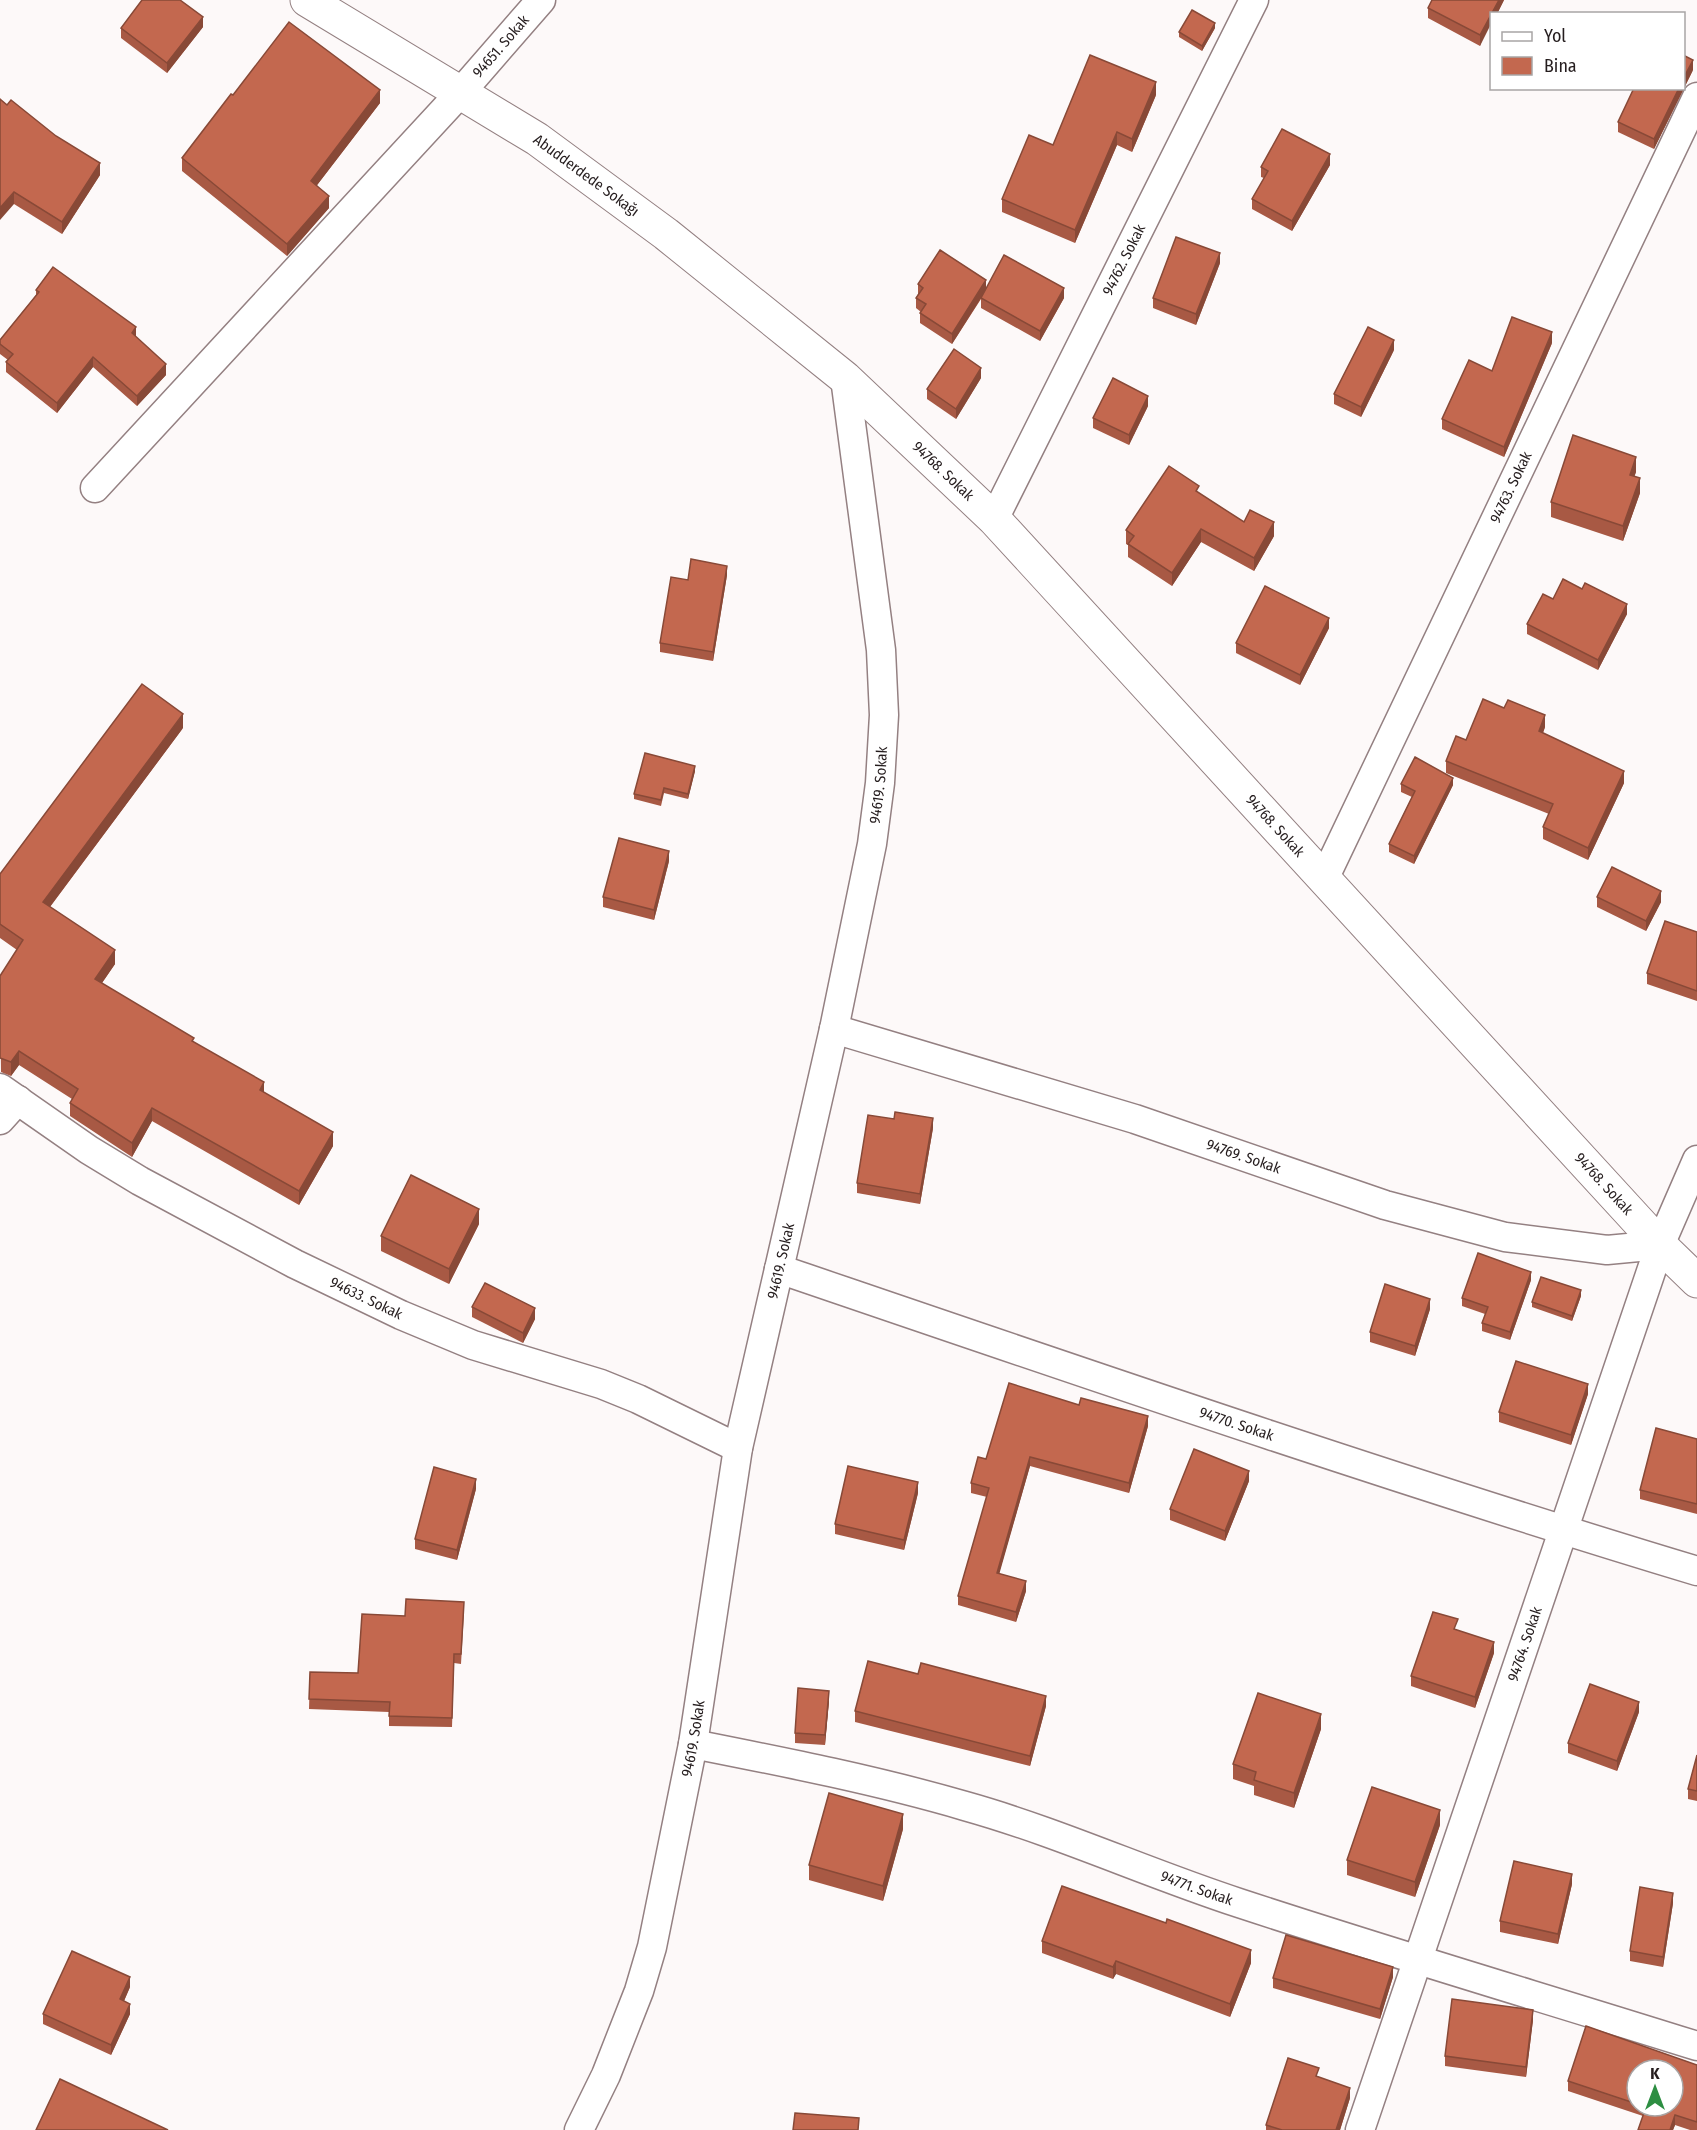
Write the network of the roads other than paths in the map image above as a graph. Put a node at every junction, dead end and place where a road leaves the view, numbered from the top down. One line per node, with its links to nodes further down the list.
1 (307, 0): 4 (street, Abudderdede Sokağı)
2 (541, 0): 4 (street, 94651. Sokak)
3 (1254, 0): 8 (street, 94762. Sokak)
4 (461, 92): 6 (street, Abudderdede Sokağı); 7 (street, 94651. Sokak)
5 (1697, 97): 9 (street, 94763. Sokak)
6 (845, 378): 8 (street, 94768. Sokak); 10 (street, 94619. Sokak)
7 (95, 488)
8 (994, 519): 9 (street, 94768. Sokak)
9 (1324, 879): 13 (street, 94768. Sokak)
10 (834, 1029): 13 (street, 94769. Sokak); 14 (street, 94619. Sokak)
11 (6, 1103): 16 (street, 94633. Sokak)
12 (1697, 1160): 13 (street, 94764. Sokak)
13 (1660, 1245): 15 (street, 94768. Sokak); 17 (street, 94764. Sokak)
14 (779, 1269): 16 (street, 94619. Sokak); 17 (street, 94770. Sokak)
15 (1697, 1281)
16 (738, 1448): 19 (street, 94619. Sokak)
17 (1563, 1530): 18 (street, 94770. Sokak); 20 (street, 94764. Sokak)
18 (1697, 1571)
19 (693, 1744): 20 (street, 94771. Sokak); 22 (street, 94619. Sokak)
20 (1418, 1958): 21 (street, 94771. Sokak); 23 (street, 94764. Sokak)
21 (1697, 2046)
22 (579, 2130)
23 (1360, 2130)

